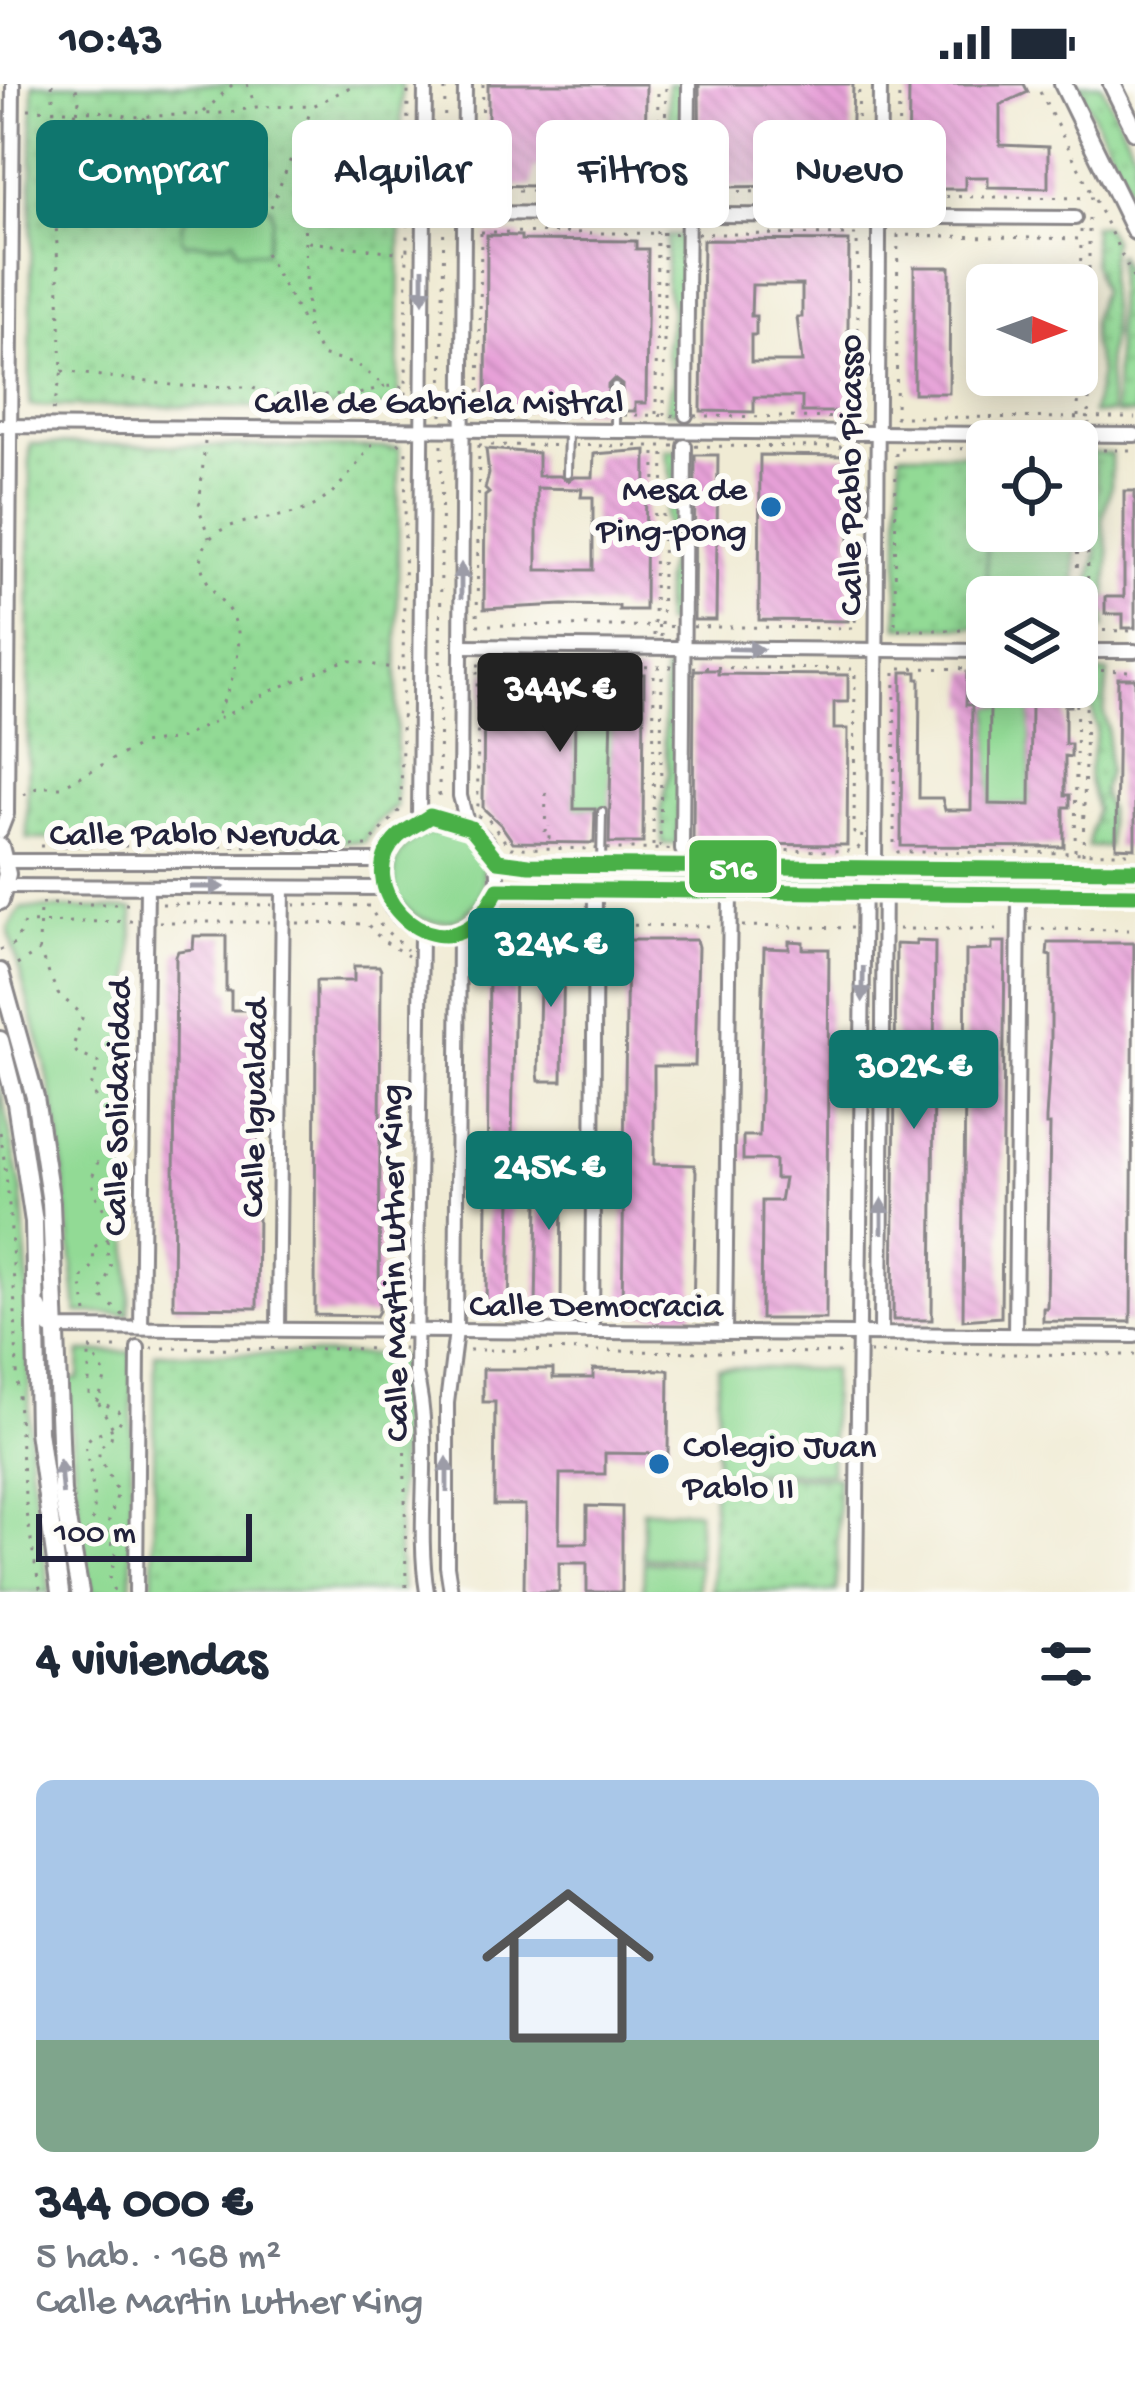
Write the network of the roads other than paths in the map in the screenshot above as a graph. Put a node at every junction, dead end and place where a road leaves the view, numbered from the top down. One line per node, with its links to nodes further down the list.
1 (13, 84): 20 (street)
2 (425, 84): 21 (street, one-way to 21)
3 (465, 84): 8 (street)
4 (689, 84): 9 (street)
5 (880, 84): 10 (street, Calle Pablo Picasso)
6 (1063, 84): 17 (street)
7 (1112, 84): 11 (street)
8 (464, 120)
9 (689, 120)
10 (880, 120)
11 (1135, 131)
12 (946, 218): 13 (street)
13 (1078, 218)
14 (463, 228): 22 (street)
15 (687, 228): 19 (street)
16 (879, 228): 25 (street, Calle Pablo Picasso)
17 (1135, 231)
18 (615, 386): 24 (lane)
19 (686, 415)
20 (5, 426): 21 (street, Calle de Gabriela Mistral); 38 (street)
21 (422, 429): 22 (street, Calle de Gabriela Mistral); 36 (street)
22 (462, 429): 23 (street, Calle de Gabriela Mistral); 29 (street, one-way to 22)
23 (568, 430): 24 (street, Calle de Gabriela Mistral); 28 (lane)
24 (615, 430): 25 (street, Calle de Gabriela Mistral)
25 (877, 434): 26 (street, Calle de Gabriela Mistral); 31 (street, Calle Pablo Picasso)
26 (1135, 435)
27 (686, 446): 30 (street)
28 (567, 474)
29 (461, 646): 30 (street); 37 (street)
30 (683, 649): 31 (street, one-way to 31); 39 (street)
31 (876, 650): 32 (street); 44 (street, Calle Pablo Picasso)
32 (966, 650)
33 (1098, 651): 34 (street)
34 (1135, 651)
35 (602, 812): 43 (lane)
36 (419, 821): 37 (street); 42 (street)
37 (466, 824): 41 (street)
38 (0, 832)
39 (682, 850)
40 (3, 854): 42 (street, Calle Pablo Neruda); 52 (street)
41 (498, 861): 43 (street); 49 (street)
42 (383, 862): 48 (street)
43 (601, 866): 44 (street)
44 (874, 867): 45 (street); 53 (street, Calle Pablo Picasso); 55 (street, Calle Pablo Picasso)
45 (1135, 870)
46 (147, 887): 47 (street, Calle Pablo Neruda, one-way to 47); 52 (street, Calle Pablo Neruda); 63 (street, Calle Solidaridad)
47 (283, 888): 48 (street, Calle Pablo Neruda); 64 (street, Calle Igualdad)
48 (382, 888): 57 (street)
49 (497, 889): 50 (street); 58 (street)
50 (595, 891): 51 (street); 67 (street)
51 (730, 891): 53 (street); 68 (street)
52 (3, 894)
53 (863, 894): 55 (street); 69 (street, Calle Pablo Picasso, one-way to 69)
54 (1019, 894): 55 (street); 56 (street); 71 (street)
55 (883, 895): 70 (street, Calle Pablo Picasso, one-way to 55)
56 (1135, 895)
57 (422, 932): 58 (street); 65 (street, Calle Martin Luther King)
58 (459, 932): 66 (street, Calle Martin Luther King)
59 (9, 969): 62 (street)
60 (0, 1040): 61 (street)
61 (38, 1299): 62 (street); 74 (street)
62 (56, 1328): 63 (street, Calle Democracia); 75 (street, one-way to 62)
63 (141, 1328): 64 (street, Calle Democracia)
64 (278, 1329): 65 (street, Calle Democracia)
65 (416, 1331): 66 (street, Calle Democracia); 77 (street, Calle Martin Luther King)
66 (456, 1331): 67 (street, Calle Democracia); 78 (street, Calle Martin Luther King, one-way to 66)
67 (592, 1332): 68 (street, Calle Democracia)
68 (725, 1333): 69 (street, Calle Democracia)
69 (859, 1333): 70 (street, Calle Democracia); 79 (street, Calle Pablo Picasso)
70 (881, 1333): 71 (street, Calle Democracia)
71 (1015, 1335): 72 (street, Calle Democracia)
72 (1135, 1336)
73 (137, 1348): 76 (street)
74 (60, 1592)
75 (80, 1592)
76 (136, 1592)
77 (427, 1592)
78 (451, 1592)
79 (856, 1592)

